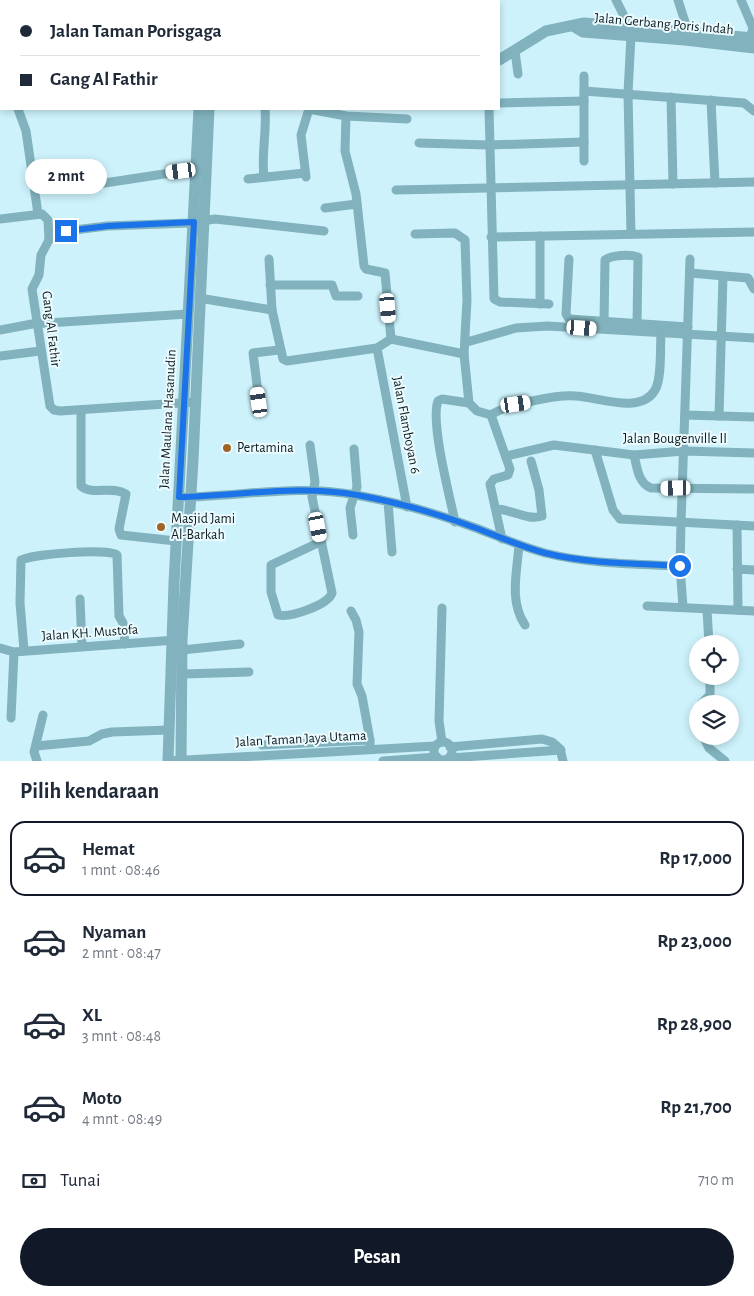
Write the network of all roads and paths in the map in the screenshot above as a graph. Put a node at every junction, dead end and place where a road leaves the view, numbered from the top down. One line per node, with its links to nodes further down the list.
1 (616, 0): 4 (street)
2 (678, 0): 5 (street)
3 (741, 0): 6 (street)
4 (630, 31): 5 (street, Jalan Gerbang Poris Indah); 7 (street, Jalan Gerbang Poris Indah); 12 (street)
5 (686, 35): 6 (street, Jalan Gerbang Poris Indah)
6 (752, 37)
7 (515, 51): 8 (street, Jalan Gerbang Poris Indah); 9 (street)
8 (500, 59)
9 (518, 74)
10 (584, 76): 11 (street)
11 (584, 91): 12 (street); 15 (street)
12 (628, 93): 13 (street); 38 (street)
13 (671, 96): 14 (street); 37 (street)
14 (711, 100): 24 (street); 35 (street)
15 (584, 101): 16 (street); 27 (street)
16 (500, 103)
17 (18, 110): 43 (street)
18 (199, 110): 31 (street, Jalan Maulana Hasanudin)
19 (210, 110): 45 (street, Jalan Maulana Hasanudin)
20 (265, 110): 32 (street)
21 (309, 110): 32 (street)
22 (321, 110): 25 (street)
23 (489, 110): 29 (street)
24 (754, 112)
25 (346, 116): 26 (street); 41 (street)
26 (407, 119)
27 (584, 142): 29 (street); 30 (street)
28 (419, 143): 29 (street)
29 (489, 144): 39 (street)
30 (584, 161)
31 (197, 168): 36 (street); 45 (street, Jalan Maulana Hasanudin)
32 (264, 177): 33 (street)
33 (248, 179)
34 (754, 182): 35 (street)
35 (716, 183): 37 (street)
36 (98, 184)
37 (673, 184): 38 (street)
38 (630, 186): 39 (street); 49 (street)
39 (490, 188): 40 (street); 51 (street)
40 (396, 190)
41 (357, 204): 42 (street); 75 (street)
42 (325, 208)
43 (38, 214): 44 (street); 52 (street)
44 (0, 219)
45 (192, 222): 46 (street); 52 (street); 61 (street, Jalan Maulana Hasanudin); 65 (street, Jalan Maulana Hasanudin)
46 (324, 231)
47 (754, 232): 49 (street)
48 (415, 234): 76 (street)
49 (631, 234): 50 (street)
50 (540, 236): 51 (street); 62 (street)
51 (491, 237): 62 (street)
52 (49, 240): 67 (street, Gang Al Fathir)
53 (269, 259): 58 (street)
54 (569, 259): 66 (street)
55 (690, 259): 56 (street)
56 (690, 273): 57 (street); 70 (street)
57 (723, 276): 59 (street); 72 (street)
58 (270, 285): 60 (street); 64 (street)
59 (754, 289)
60 (358, 296)
61 (200, 298): 64 (street); 73 (street, Jalan Maulana Hasanudin)
62 (540, 304): 63 (street)
63 (549, 304)
64 (272, 310): 78 (street)
65 (184, 314): 67 (street); 73 (street, Jalan Maulana Hasanudin)
66 (604, 322): 68 (street); 68 (street)
67 (38, 324): 69 (street); 79 (street, Gang Al Fathir)
68 (637, 324): 70 (street)
69 (0, 330)
70 (688, 331): 71 (street); 72 (street); 87 (street)
71 (661, 333): 76 (street); 86 (street)
72 (721, 336): 74 (street); 88 (street)
73 (192, 338): 83 (street, Jalan Maulana Hasanudin)
74 (754, 338)
75 (392, 339): 77 (street); 80 (street)
76 (466, 342): 80 (street)
77 (377, 348): 78 (street); 104 (street, Jalan Flamboyan 6)
78 (279, 350): 82 (street)
79 (40, 351): 81 (street); 85 (street, Gang Al Fathir)
80 (464, 354): 84 (street)
81 (0, 356)
82 (259, 402)
83 (185, 403): 85 (street, Gang Al Fathir); 102 (street, Jalan Maulana Hasanudin)
84 (469, 404): 86 (street); 106 (street)
85 (80, 410): 112 (street)
86 (491, 415): 96 (street)
87 (685, 415): 88 (street); 93 (street)
88 (719, 416): 89 (street)
89 (754, 417)
90 (310, 445): 99 (street)
91 (354, 449): 101 (street)
92 (595, 450): 95 (street, Jalan Bougenville II); 96 (street, Jalan Bougenville II); 107 (street)
93 (684, 452): 94 (street, Jalan Bougenville II); 95 (street, Jalan Bougenville II); 98 (street)
94 (754, 453)
95 (634, 454): 98 (street)
96 (506, 456): 105 (street)
97 (531, 460): 105 (street)
98 (682, 488): 100 (street); 107 (street)
99 (313, 489): 101 (street); 102 (street); 113 (street)
100 (754, 489)
101 (356, 494): 103 (street); 110 (street)
102 (185, 497): 112 (street, Jalan Maulana Hasanudin); 129 (street, Jalan Maulana Hasanudin)
103 (388, 502): 104 (street); 115 (street)
104 (407, 507): 106 (street)
105 (496, 509): 111 (street)
106 (455, 522): 111 (street)
107 (681, 523): 108 (street); 116 (street)
108 (737, 525): 109 (street); 117 (street)
109 (754, 526)
110 (353, 535)
111 (502, 539): 114 (street)
112 (176, 541): 129 (street, Jalan Maulana Hasanudin)
113 (320, 542): 113 (street)
114 (519, 545): 116 (street); 127 (street)
115 (392, 552)
116 (680, 566): 121 (street)
117 (737, 569): 118 (street); 124 (street)
118 (754, 570)
119 (80, 599): 132 (street)
120 (646, 606): 121 (street)
121 (683, 607): 123 (street)
122 (442, 608): 144 (street)
123 (707, 610): 124 (street); 128 (street)
124 (738, 610): 126 (street)
125 (351, 611): 143 (street)
126 (754, 611)
127 (525, 625)
128 (708, 635)
129 (176, 643): 130 (street, Jalan KH. Mustofa); 131 (street, Jalan KH. Mustofa); 136 (street, Jalan Maulana Hasanudin); 139 (street, Jalan Maulana Hasanudin)
130 (125, 644): 132 (street, Jalan KH. Mustofa); 134 (street)
131 (240, 644)
132 (82, 646): 134 (street, Jalan KH. Mustofa)
133 (0, 648): 134 (street, Jalan KH. Mustofa)
134 (19, 651): 138 (street)
135 (249, 672): 136 (street)
136 (183, 674): 153 (street, Jalan Maulana Hasanudin)
137 (43, 715): 146 (street)
138 (11, 718)
139 (163, 730): 146 (street); 152 (street, Jalan Maulana Hasanudin)
140 (340, 740): 141 (street); 143 (street); 148 (street)
141 (278, 744): 142 (street); 149 (street)
142 (262, 745)
143 (370, 745): 144 (street, Jalan Taman Jaya Utama); 148 (street, Jalan Taman Jaya Utama)
144 (442, 745): 147 (street, Jalan Taman Jaya Utama); 150 (street); 150 (street)
145 (708, 745): 156 (street)
146 (36, 746): 151 (street)
147 (561, 750): 150 (street); 155 (street)
148 (340, 751): 149 (street, Jalan Taman Jaya Utama)
149 (278, 754): 153 (street, Jalan Taman Jaya Utama)
150 (444, 759): 154 (street)
151 (37, 761)
152 (168, 761): 153 (street, Jalan Taman Jaya Utama)
153 (181, 761)
154 (383, 761)
155 (562, 761)
156 (725, 761)

